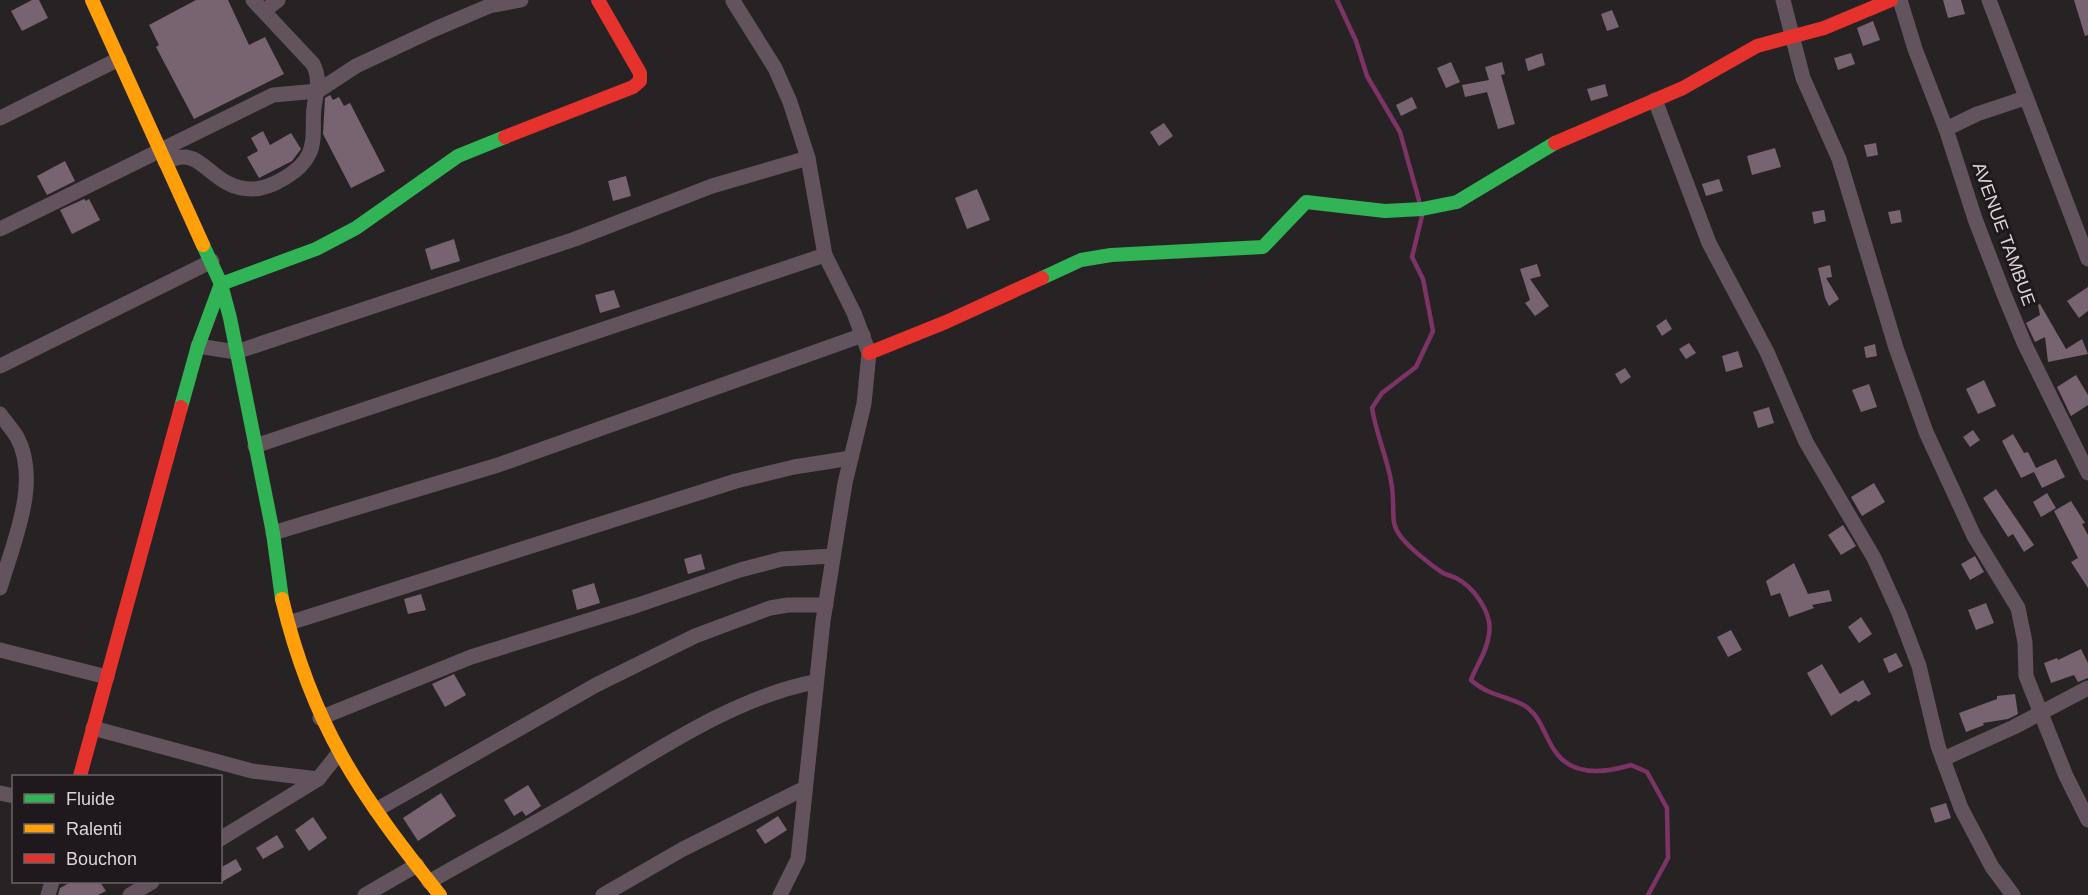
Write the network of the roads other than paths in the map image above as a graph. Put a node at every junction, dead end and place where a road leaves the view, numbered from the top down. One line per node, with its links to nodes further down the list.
1 (92, 0): 13 (street)
2 (278, 0): 11 (street)
3 (521, 0): 10 (street)
4 (598, 0): 25 (street)
5 (1783, 0): 12 (street)
6 (1891, 0): 12 (street)
7 (1900, 0): 18 (street, AVENUE TAMBUE)
8 (1989, 0): 15 (street)
9 (733, 1): 20 (street)
10 (488, 3): 14 (street)
11 (259, 6): 14 (street)
12 (1793, 37): 16 (street); 44 (street)
13 (119, 58): 17 (street); 19 (street)
14 (318, 91): 19 (street); 19 (street)
15 (2025, 98): 18 (street); 23 (street)
16 (1656, 100): 29 (street); 48 (street)
17 (0, 118)
18 (1946, 129): 34 (street, AVENUE TAMBUE)
19 (163, 156): 21 (street); 24 (street)
20 (808, 158): 22 (street); 28 (street)
21 (0, 229)
22 (825, 255): 26 (street); 32 (street)
23 (2088, 259)
24 (213, 261): 25 (street); 30 (street)
25 (221, 284): 27 (street); 28 (street)
26 (863, 335): 29 (street); 35 (street)
27 (198, 346): 28 (street); 41 (street)
28 (236, 352): 32 (street)
29 (868, 353): 33 (street)
30 (0, 366)
31 (0, 414): 37 (street)
32 (255, 446): 35 (street)
33 (851, 458): 36 (street); 39 (street)
34 (2088, 473)
35 (273, 533): 39 (street)
36 (832, 556): 38 (street); 45 (street)
37 (0, 588)
38 (825, 605): 42 (street); 52 (street)
39 (289, 623): 45 (street)
40 (0, 650): 41 (street)
41 (107, 677): 46 (street)
42 (815, 682): 51 (street); 56 (street)
43 (2088, 688): 44 (street)
44 (2039, 712): 48 (street); 53 (street)
45 (321, 718): 47 (street)
46 (93, 728): 49 (street); 50 (street)
47 (339, 754): 50 (street); 52 (street)
48 (1943, 759): 63 (street)
49 (81, 775)
50 (318, 779): 54 (street)
51 (805, 788): 61 (street); 62 (street)
52 (376, 810): 55 (street)
53 (2088, 820)
54 (222, 838)
55 (417, 865): 56 (street); 59 (street)
56 (429, 882): 60 (street)
57 (150, 883): 58 (street)
58 (130, 895)
59 (365, 895)
60 (440, 895)
61 (603, 895)
62 (780, 895)
63 (2013, 895)

